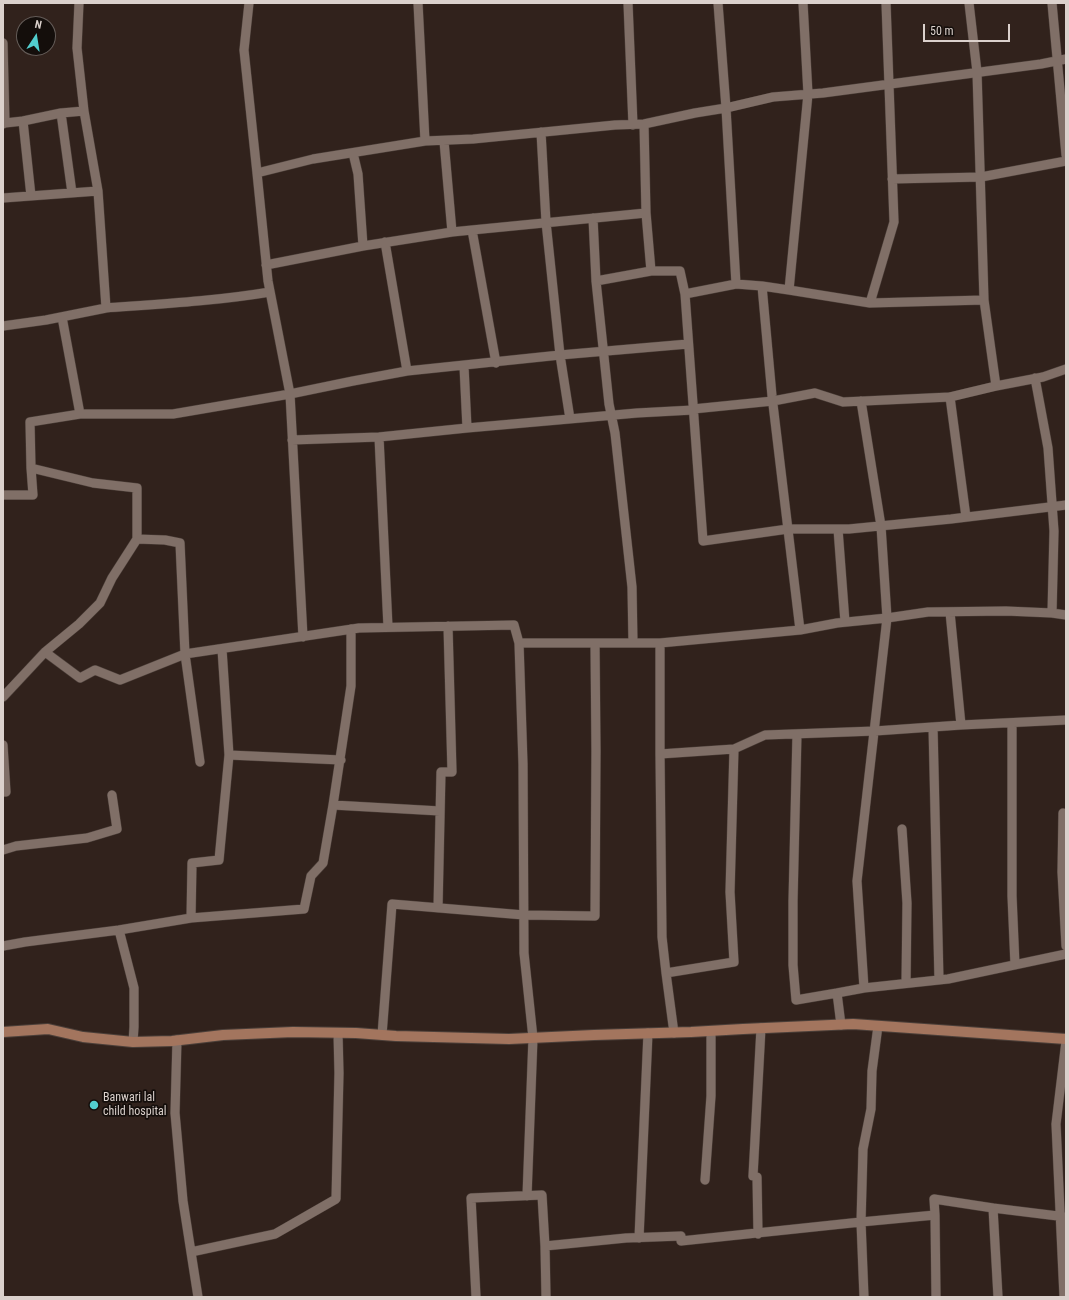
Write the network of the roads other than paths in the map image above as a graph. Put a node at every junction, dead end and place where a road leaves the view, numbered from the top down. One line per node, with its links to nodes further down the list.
1 (79, 3): 16 (street)
2 (249, 3): 28 (street)
3 (418, 3): 23 (street)
4 (628, 3): 20 (street)
5 (718, 3): 15 (street)
6 (803, 3): 14 (street)
7 (886, 3): 13 (street)
8 (969, 3): 12 (street)
9 (1052, 3): 11 (street)
10 (3, 43): 19 (street)
11 (1062, 60): 12 (street); 26 (street)
12 (977, 72): 13 (street); 29 (street)
13 (890, 84): 14 (street); 30 (street)
14 (808, 94): 15 (street); 47 (street)
15 (726, 108): 21 (street); 45 (street)
16 (84, 110): 17 (street); 31 (street)
17 (62, 113): 18 (street); 32 (street)
18 (23, 121): 19 (street); 33 (street)
19 (4, 124)
20 (633, 124): 21 (street); 22 (street)
21 (644, 124): 35 (street)
22 (541, 132): 24 (street); 37 (street)
23 (425, 141): 24 (street); 25 (street)
24 (444, 141): 39 (street)
25 (353, 153): 28 (street); 41 (street)
26 (1066, 155)
27 (1066, 161): 29 (street)
28 (257, 173): 42 (street)
29 (981, 177): 30 (street); 50 (street)
30 (892, 180): 51 (street)
31 (98, 191): 32 (street); 52 (street)
32 (72, 193): 33 (street)
33 (31, 196): 34 (street)
34 (3, 198)
35 (646, 213): 36 (street); 43 (street)
36 (593, 218): 37 (street); 44 (street)
37 (546, 222): 38 (street); 57 (street)
38 (472, 230): 39 (street); 58 (street)
39 (452, 232): 40 (street)
40 (385, 242): 41 (street); 61 (street)
41 (363, 246): 42 (street)
42 (266, 265): 48 (street)
43 (651, 271): 44 (street); 49 (street)
44 (596, 281): 56 (street)
45 (736, 284): 46 (street); 49 (street)
46 (762, 286): 47 (street); 66 (street)
47 (789, 290): 51 (street)
48 (270, 292): 52 (street); 64 (street)
49 (685, 294): 55 (street)
50 (984, 300): 51 (street); 63 (street)
51 (870, 303)
52 (106, 308): 53 (street)
53 (62, 317): 54 (street); 69 (street)
54 (3, 326)
55 (688, 344): 56 (street); 68 (street)
56 (603, 352): 57 (street); 70 (street)
57 (560, 355): 58 (street); 71 (street)
58 (496, 363): 59 (street)
59 (464, 366): 61 (street); 72 (street)
60 (1066, 369): 62 (street)
61 (406, 372): 64 (street)
62 (1035, 378): 63 (street); 78 (street)
63 (996, 386): 65 (street)
64 (290, 394): 69 (street); 74 (street)
65 (950, 397): 67 (street); 79 (street)
66 (773, 401): 67 (street); 68 (street); 81 (street)
67 (861, 401): 80 (street)
68 (693, 409): 70 (street); 81 (street)
69 (80, 414): 75 (street)
70 (611, 416): 71 (street); 96 (street)
71 (570, 419): 72 (street)
72 (467, 428): 73 (street)
73 (379, 436): 74 (street); 90 (street)
74 (292, 440): 93 (street)
75 (31, 468): 76 (street); 83 (street)
76 (3, 495)
77 (1066, 505): 78 (street)
78 (1052, 506): 79 (street); 85 (street)
79 (966, 517): 80 (street)
80 (881, 526): 82 (street); 87 (street)
81 (788, 529): 82 (street); 92 (street)
82 (838, 529): 88 (street)
83 (137, 540): 99 (street); 100 (street)
84 (950, 612): 85 (street); 87 (street); 104 (street)
85 (1052, 613): 86 (street)
86 (1066, 615)
87 (887, 618): 88 (street); 106 (street)
88 (845, 622): 92 (street)
89 (448, 626): 90 (street); 94 (street); 117 (street)
90 (388, 627): 91 (street)
91 (351, 629): 93 (street); 112 (street)
92 (800, 630): 97 (street)
93 (303, 637): 98 (street)
94 (519, 642): 95 (street); 122 (street)
95 (595, 643): 96 (street); 122 (street)
96 (633, 643): 97 (street)
97 (660, 643): 110 (street)
98 (222, 649): 100 (street); 111 (street)
99 (45, 652): 100 (street); 101 (street)
100 (185, 654): 113 (street)
101 (3, 697)
102 (1066, 720): 103 (street)
103 (1012, 723): 104 (street); 128 (street)
104 (961, 725): 105 (street)
105 (933, 727): 106 (street); 130 (street)
106 (875, 731): 107 (street); 132 (street)
107 (797, 734): 109 (street); 133 (street)
108 (3, 745): 114 (street)
109 (734, 749): 110 (street); 129 (street)
110 (660, 754): 129 (street)
111 (229, 755): 112 (street); 123 (street)
112 (341, 760): 116 (street)
113 (200, 762)
114 (3, 792)
115 (112, 795): 120 (street)
116 (333, 805): 117 (street); 123 (street)
117 (440, 811): 121 (street)
118 (1063, 813): 126 (street)
119 (902, 829): 131 (street)
120 (3, 850)
121 (438, 908): 122 (street); 142 (street)
122 (524, 915): 143 (street)
123 (191, 918): 124 (street)
124 (119, 930): 125 (street); 146 (street)
125 (3, 946)
126 (1066, 946)
127 (1066, 954): 128 (street)
128 (1016, 965): 130 (street)
129 (666, 973): 141 (street)
130 (939, 980): 131 (street)
131 (906, 983): 132 (street)
132 (864, 988): 133 (street)
133 (837, 993): 134 (street)
134 (840, 1025): 135 (street); 136 (street)
135 (878, 1026): 145 (street); 152 (street)
136 (761, 1028): 137 (street); 153 (street)
137 (711, 1031): 141 (street); 147 (street)
138 (3, 1032): 146 (street)
139 (338, 1033): 142 (street); 144 (street); 156 (street)
140 (648, 1033): 141 (street); 143 (street); 154 (street)
141 (674, 1033)
142 (382, 1035): 143 (street)
143 (533, 1038): 148 (street)
144 (177, 1040): 146 (street); 156 (street)
145 (1066, 1040): 151 (street)
146 (133, 1042)
147 (705, 1180)
148 (527, 1196): 155 (street); 158 (street)
149 (993, 1208): 150 (street); 151 (street); 162 (street)
150 (936, 1215): 152 (street); 161 (street)
151 (1063, 1217): 163 (street)
152 (860, 1222): 153 (street); 160 (street)
153 (758, 1234): 154 (street)
154 (639, 1238): 155 (street)
155 (545, 1246): 159 (street)
156 (191, 1252): 157 (street)
157 (198, 1297)
158 (476, 1297)
159 (546, 1297)
160 (864, 1297)
161 (936, 1297)
162 (998, 1297)
163 (1064, 1297)

